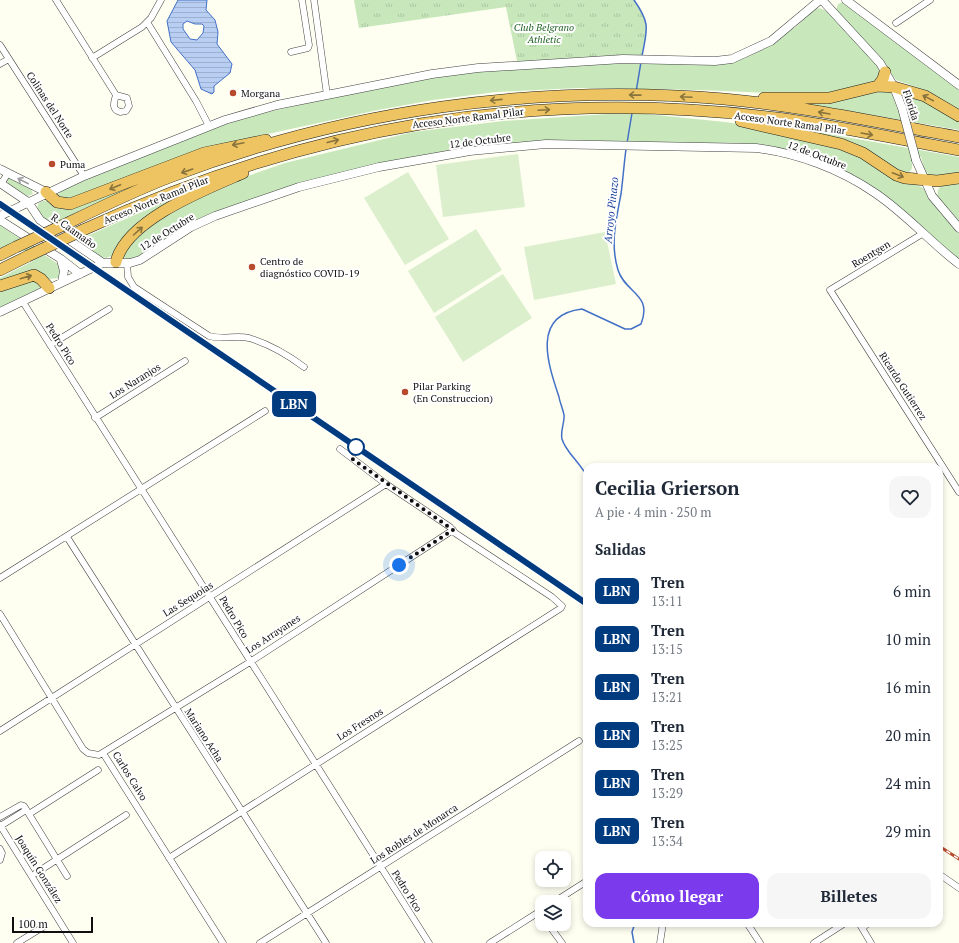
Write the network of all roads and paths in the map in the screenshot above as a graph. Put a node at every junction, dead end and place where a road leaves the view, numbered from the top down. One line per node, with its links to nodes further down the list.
1 (56, 0): 12 (street)
2 (161, 0): 8 (street)
3 (302, 0): 11 (street)
4 (314, 0): 20 (street)
5 (821, 0): 15 (street, Florida); 20 (street)
6 (846, 0): 16 (street)
7 (930, 0): 9 (street)
8 (147, 22): 12 (street); 24 (street)
9 (896, 23)
10 (0, 45): 13 (street, Colinas del Norte)
11 (290, 52)
12 (92, 58): 19 (street)
13 (8, 59): 14 (street); 31 (street, Colinas del Norte)
14 (0, 64)
15 (885, 72): 17 (highway); 18 (street, Florida)
16 (959, 85)
17 (878, 86): 18 (highway); 21 (highway)
18 (894, 87): 23 (highway, one-way to 18); 33 (street, Florida, bridge)
19 (116, 95)
20 (327, 95): 24 (street)
21 (722, 99): 25 (highway, Acceso Norte Ramal Pilar, one-way to 25); 26 (highway, Acceso Norte Ramal Pilar, one-way to 21)
22 (704, 112): 27 (highway, Acceso Norte Ramal Pilar, one-way to 27); 28 (highway, Acceso Norte Ramal Pilar, one-way to 22); 33 (highway, one-way to 33)
23 (959, 116)
24 (209, 126): 31 (street)
25 (304, 135): 35 (highway, one-way to 35); 41 (highway, Acceso Norte Ramal Pilar, one-way to 41, bridge)
26 (959, 136)
27 (959, 150)
28 (295, 151): 43 (highway, one-way to 28); 46 (highway, Acceso Norte Ramal Pilar, bridge)
29 (0, 169): 30 (street)
30 (8, 173): 34 (street); 35 (street, one-way to 30)
31 (84, 176): 35 (street)
32 (959, 178): 33 (highway)
33 (924, 180): 39 (street, Florida)
34 (1, 183): 36 (street, R. Caamaño)
35 (46, 192): 36 (street)
36 (28, 202): 37 (street); 44 (street, R. Caamaño)
37 (0, 216)
38 (0, 220): 42 (street)
39 (959, 228)
40 (922, 234): 43 (street, 12 de Octubre); 45 (street, 12 de Octubre); 51 (street, Roentgen)
41 (0, 255)
42 (61, 259): 47 (street); 48 (street)
43 (121, 263): 44 (street, 12 de Octubre); 57 (street)
44 (103, 264): 47 (street, 12 de Octubre)
45 (959, 264)
46 (0, 270)
47 (80, 274): 48 (street, 12 de Octubre)
48 (62, 282): 50 (street, 12 de Octubre)
49 (0, 286): 50 (highway, one-way to 50)
50 (49, 288): 52 (street, 12 de Octubre)
51 (830, 290): 61 (street, Ricardo Gutierrez)
52 (23, 302): 54 (street, 12 de Octubre); 55 (street, Pedro Pico)
53 (109, 309): 55 (street)
54 (0, 312)
55 (50, 345): 59 (street, Pedro Pico)
56 (185, 362): 59 (street, Los Naranjos)
57 (304, 367)
58 (265, 411): 64 (street)
59 (95, 418): 64 (street, Pedro Pico)
60 (340, 449): 63 (street)
61 (940, 463)
62 (943, 467): 65 (street, Ricardo Gutierrez)
63 (386, 484): 66 (street); 69 (street, Las Sequoias)
64 (140, 489): 67 (street); 69 (street, Pedro Pico)
65 (959, 492)
66 (453, 530): 72 (street, Los Arrayanes); 78 (street, Los Fresnos)
67 (67, 537): 68 (street); 71 (street, Mariano Acha)
68 (0, 578)
69 (210, 597): 71 (street, Las Sequoias); 72 (street, Pedro Pico)
70 (0, 614): 73 (street, Carlos Calvo)
71 (135, 644): 73 (street, Las Sequoias); 74 (street, Mariano Acha)
72 (250, 662): 74 (street, Los Arrayanes); 78 (street, Pedro Pico)
73 (52, 698): 75 (street, Las Sequoias); 77 (street, Carlos Calvo)
74 (175, 708): 77 (street, Los Arrayanes); 81 (street, Mariano Acha)
75 (0, 731)
76 (579, 741): 89 (street, Los Robles de Monarca)
77 (103, 753): 86 (street, Carlos Calvo)
78 (315, 764): 81 (street, Los Fresnos); 89 (street, Pedro Pico)
79 (98, 770): 80 (street)
80 (28, 812): 83 (street); 84 (street); 88 (street)
81 (242, 812): 86 (street, Los Fresnos); 96 (street, Mariano Acha)
82 (126, 815): 88 (street)
83 (0, 817)
84 (1, 825): 105 (street, Joaquín González)
85 (0, 849): 87 (street)
86 (169, 858): 106 (street, Carlos Calvo)
87 (0, 860)
88 (57, 860): 90 (street); 91 (street)
89 (380, 868): 96 (street, Los Robles de Monarca); 109 (street, Pedro Pico)
90 (36, 873)
91 (67, 876)
92 (943, 877): 94 (street)
93 (583, 884): 95 (street)
94 (959, 888)
95 (565, 895)
96 (306, 914): 107 (street, Los Robles de Monarca); 108 (street, Mariano Acha)
97 (535, 916): 110 (street)
98 (43, 927): 104 (street)
99 (662, 927): 112 (street)
100 (750, 927): 113 (street)
101 (839, 927): 114 (street)
102 (861, 927): 115 (street)
103 (553, 931): 111 (street)
104 (17, 943)
105 (73, 943)
106 (223, 943)
107 (260, 943)
108 (326, 943)
109 (429, 943)
110 (490, 943)
111 (562, 943)
112 (660, 943)
113 (760, 943)
114 (814, 943)
115 (871, 943)

